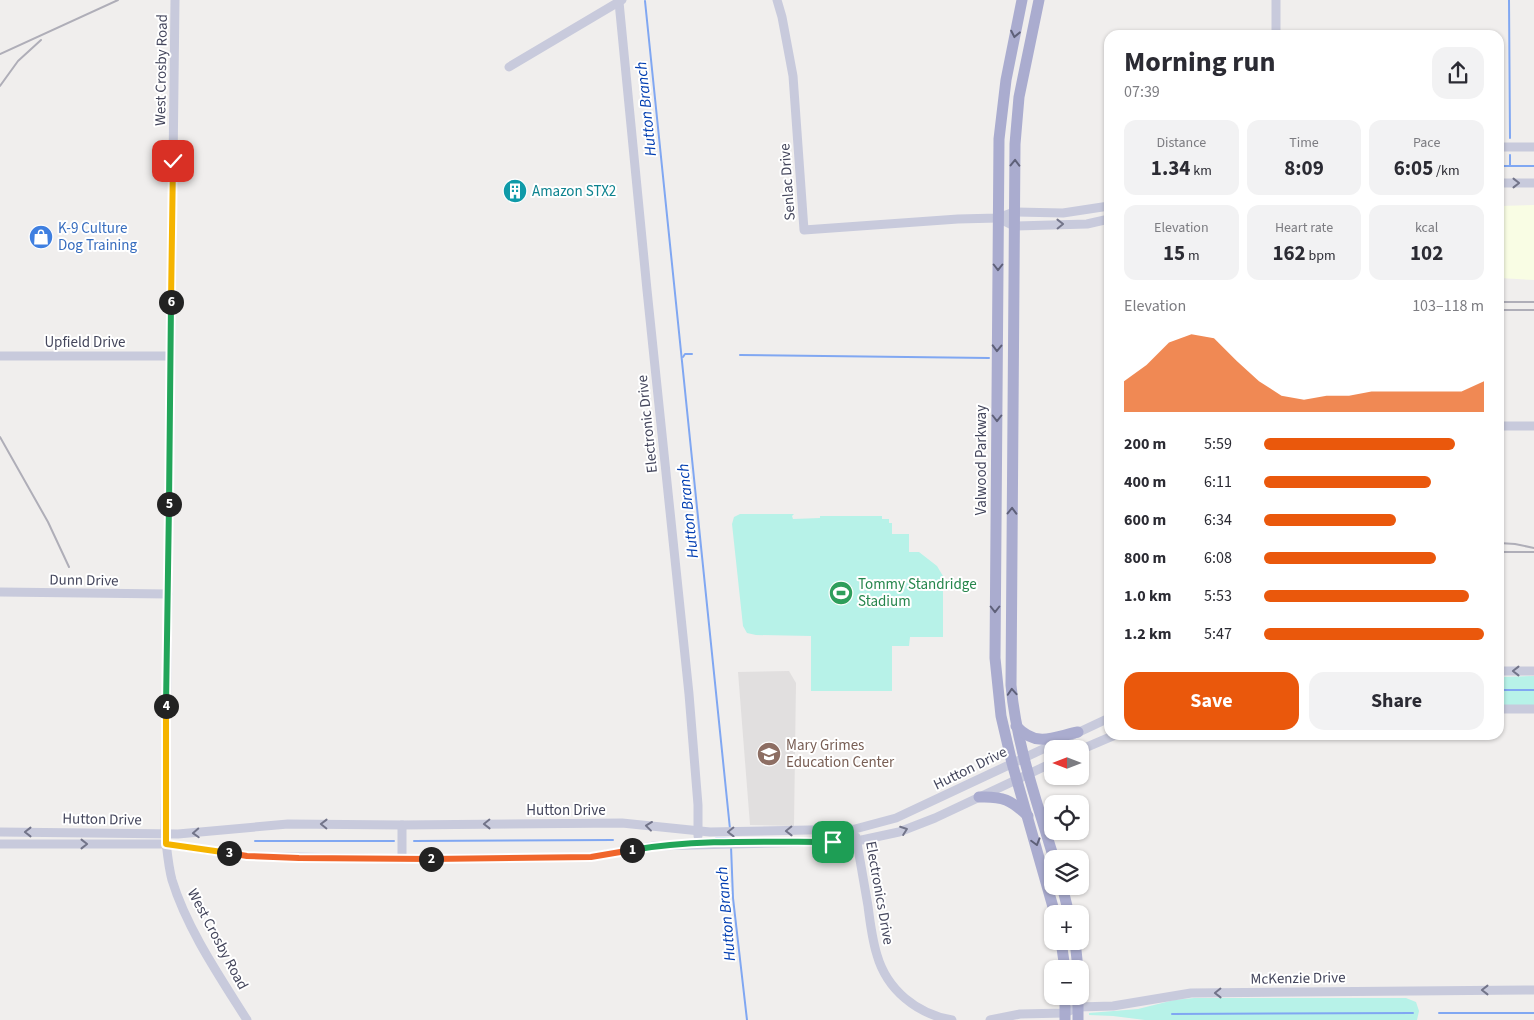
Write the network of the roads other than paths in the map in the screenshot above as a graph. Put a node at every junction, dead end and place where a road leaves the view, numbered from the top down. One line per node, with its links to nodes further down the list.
1 (175, 0): 21 (street, West Crosby Road)
2 (777, 0): 17 (street, Senlac Drive)
3 (1022, 0): 9 (main road, Valwood Parkway, one-way to 9)
4 (1039, 0): 10 (main road, Valwood Parkway)
5 (1276, 0): 7 (street)
6 (621, 1): 8 (street); 49 (street, Electronic Drive)
7 (1276, 30)
8 (509, 66)
9 (1002, 108): 10 (main road); 17 (main road, Valwood Parkway)
10 (1017, 109): 16 (main road, Valwood Parkway, one-way to 10)
11 (1504, 147): 12 (street)
12 (1534, 147)
13 (1504, 183): 14 (street, one-way to 14)
14 (1534, 184)
15 (1104, 207): 16 (street, Senlac Drive)
16 (1014, 212): 17 (street, Senlac Drive); 19 (main road, Valwood Parkway)
17 (998, 218): 19 (street, Senlac Drive); 22 (main road, Valwood Parkway, one-way to 22)
18 (1104, 220): 19 (street, Senlac Drive, one-way to 18)
19 (1014, 226): 23 (main road, Valwood Parkway)
20 (0, 356): 21 (street, Upfield Drive)
21 (170, 356): 29 (street, West Crosby Road)
22 (997, 369): 23 (main road); 27 (main road, Valwood Parkway, one-way to 27)
23 (1012, 369): 26 (main road, Valwood Parkway, one-way to 23)
24 (1504, 426): 25 (street)
25 (1534, 426)
26 (1012, 559): 27 (main road); 35 (main road, Valwood Parkway, one-way to 26)
27 (996, 560): 40 (main road, Valwood Parkway, one-way to 40)
28 (0, 592): 29 (street, Dunn Drive)
29 (168, 594): 50 (street, West Crosby Road)
30 (1504, 671): 31 (street, one-way to 30)
31 (1534, 671)
32 (1504, 709): 33 (street)
33 (1534, 709)
34 (1104, 720): 36 (street, Hutton Drive)
35 (1016, 726): 36 (main road); 39 (main road, Valwood Parkway)
36 (1078, 732): 39 (street, Hutton Drive)
37 (1104, 740): 38 (street)
38 (1089, 746)
39 (1024, 757): 40 (street, Hutton Drive); 42 (main road, Valwood Parkway)
40 (1012, 763): 42 (main road, Valwood Parkway); 46 (street, Hutton Drive)
41 (1044, 767): 42 (street, Hutton Drive)
42 (1023, 776): 43 (street, Hutton Drive); 44 (main road, Valwood Parkway); 56 (main road, Valwood Parkway)
43 (979, 797): 44 (main road); 51 (street, Hutton Drive, one-way to 43)
44 (1028, 816): 58 (main road, Valwood Parkway, one-way to 58)
45 (402, 825): 49 (street, Hutton Drive, one-way to 45); 50 (street, Hutton Drive, one-way to 50); 57 (street)
46 (855, 829): 49 (street, Hutton Drive, one-way to 49); 51 (street, Electronics Drive)
47 (0, 832): 48 (street, Hutton Drive, one-way to 47)
48 (55, 832): 50 (street, Hutton Drive); 53 (street)
49 (698, 832): 55 (street, Electronic Drive)
50 (165, 834): 54 (street, West Crosby Road)
51 (857, 841): 55 (street, Hutton Drive); 65 (street, Electronics Drive)
52 (0, 844): 53 (street, Hutton Drive)
53 (56, 844): 54 (street, Hutton Drive, one-way to 54)
54 (166, 844): 57 (street, Hutton Drive); 64 (street, West Crosby Road)
55 (698, 844): 57 (street, Hutton Drive)
56 (1051, 850)
57 (402, 859)
58 (1052, 905)
59 (1534, 990): 60 (street, McKenzie Drive, one-way to 60)
60 (1089, 1003)
61 (1075, 1005): 63 (street, McKenzie Drive)
62 (1078, 1005): 67 (main road)
63 (1065, 1017): 66 (street, McKenzie Drive); 67 (street)
64 (247, 1020)
65 (952, 1020)
66 (990, 1020)
67 (1077, 1020)

